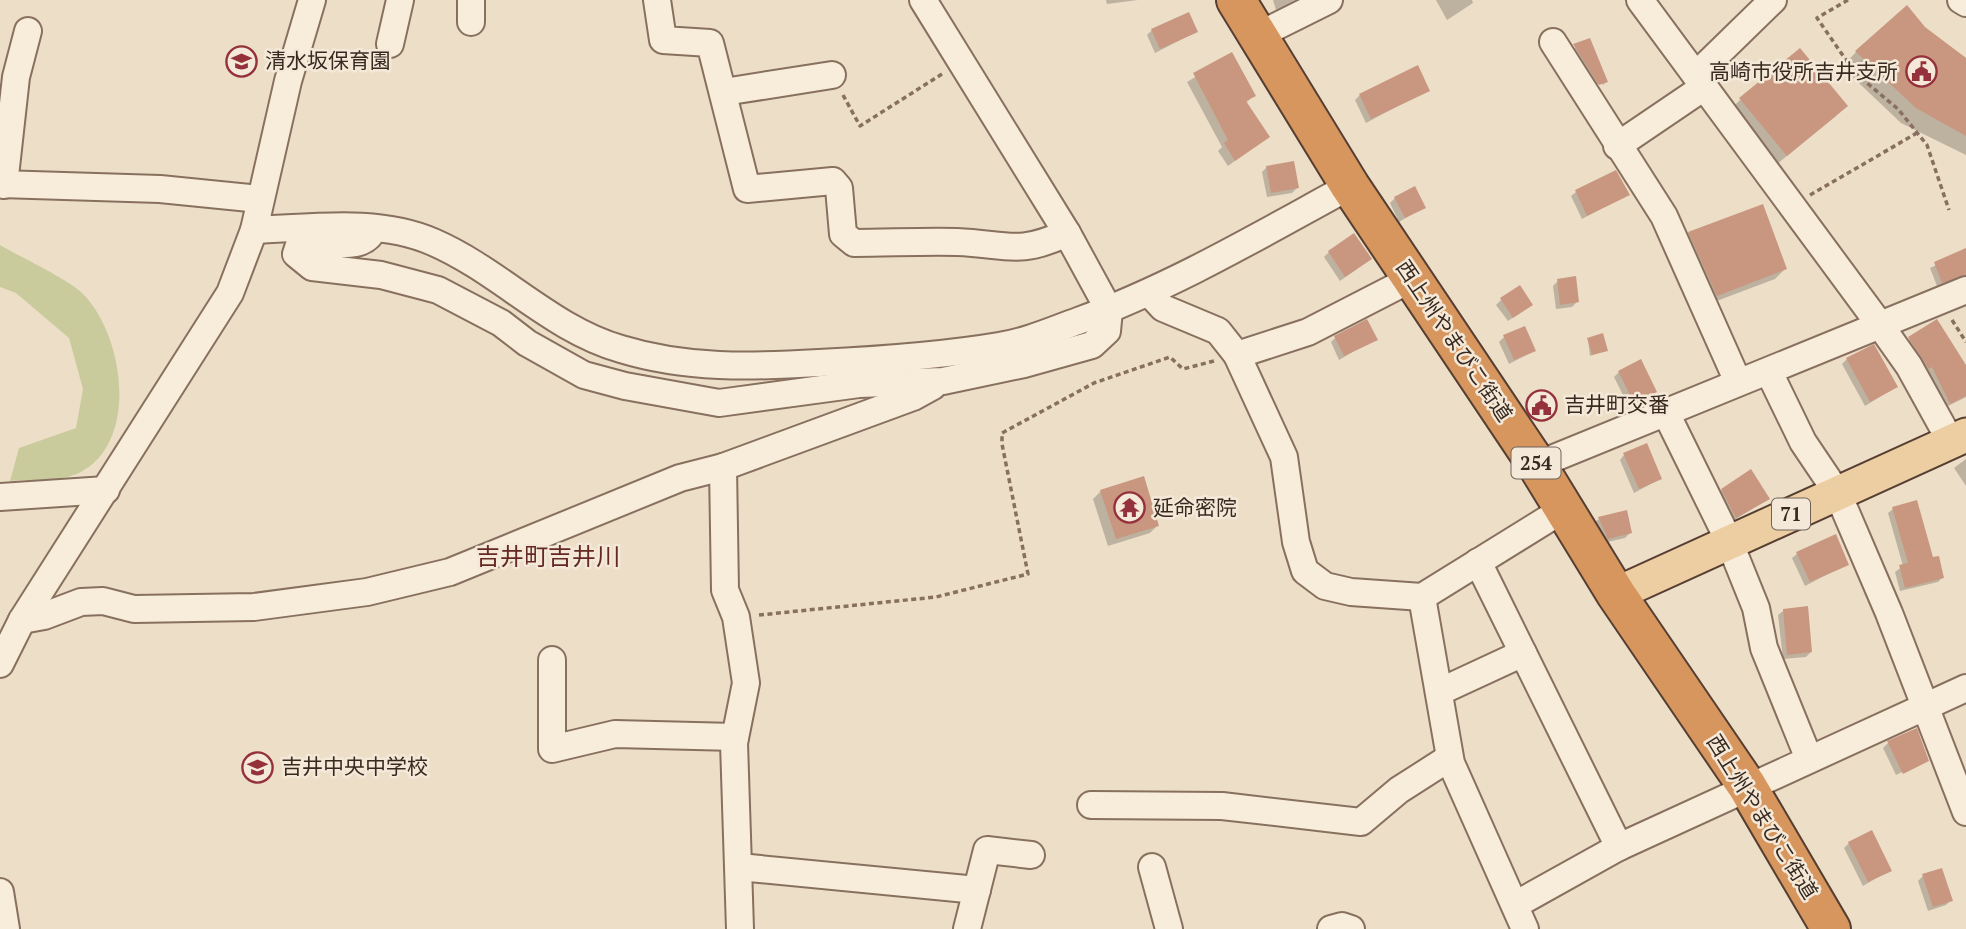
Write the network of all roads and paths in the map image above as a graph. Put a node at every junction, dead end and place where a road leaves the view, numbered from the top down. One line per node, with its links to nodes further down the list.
1 (312, 0): 24 (street)
2 (400, 0): 15 (street)
3 (657, 0): 19 (street)
4 (923, 0): 16 (street)
5 (1236, 0): 13 (highway, 西上州やまびこ街道 / 254)
6 (1329, 0): 13 (street)
7 (1640, 0): 18 (street)
8 (1773, 0): 18 (street)
9 (1848, 0): 20 (path)
10 (1961, 0): 11 (street)
11 (1966, 3)
12 (28, 31): 22 (street)
13 (1259, 35): 23 (highway, 西上州やまびこ街道 / 254)
14 (1553, 42): 21 (street)
15 (390, 44)
16 (961, 63): 17 (path); 29 (street)
17 (832, 75): 19 (street)
18 (1700, 81): 21 (street); 34 (street)
19 (724, 92): 29 (street)
20 (1917, 133): 25 (path); 26 (path)
21 (1617, 146): 38 (street)
22 (2, 184): 24 (street)
23 (1350, 186): 30 (highway, 西上州やまびこ街道 / 254); 32 (street)
24 (260, 199): 28 (street)
25 (1802, 199)
26 (1949, 209)
27 (374, 228): 28 (street); 33 (street); 37 (street)
28 (254, 230): 43 (street)
29 (1068, 233): 33 (street)
30 (1413, 278): 35 (street); 41 (highway, 西上州やまびこ街道 / 254)
31 (1966, 290): 34 (street)
32 (1150, 293): 33 (street); 35 (street)
33 (1109, 310): 37 (street)
34 (1880, 325): 36 (street); 40 (street)
35 (1237, 355): 50 (street); 51 (path)
36 (1769, 372): 38 (street); 44 (street)
37 (943, 381): 42 (street)
38 (1738, 382): 39 (street)
39 (1665, 411): 41 (street); 47 (street)
40 (1958, 438): 44 (main road, 71)
41 (1537, 465): 46 (highway, 西上州やまびこ街道 / 254)
42 (723, 467): 51 (street); 52 (street)
43 (106, 490): 45 (street); 52 (street)
44 (1838, 494): 47 (main road, 71); 58 (street)
45 (0, 497)
46 (1564, 509): 48 (street); 49 (highway, 西上州やまびこ街道 / 254)
47 (1729, 541): 49 (main road, 71); 61 (street)
48 (1478, 562): 50 (street); 53 (street)
49 (1616, 594): 62 (highway, 西上州やまびこ街道 / 254)
50 (1422, 597): 57 (street)
51 (736, 617): 59 (street)
52 (22, 620): 55 (street)
53 (1523, 653): 57 (street); 65 (street)
54 (552, 660): 59 (street)
55 (0, 664)
56 (1966, 688): 58 (street)
57 (1439, 692): 60 (street)
58 (1925, 706): 61 (street); 64 (street)
59 (735, 737): 67 (street)
60 (1449, 758): 63 (street); 71 (street)
61 (1809, 759): 62 (street)
62 (1747, 786): 65 (street); 78 (highway, 西上州やまびこ街道 / 254)
63 (1091, 805)
64 (1966, 812)
65 (1619, 847): 71 (street)
66 (1031, 855): 69 (street)
67 (739, 867): 69 (street); 73 (street)
68 (1152, 867): 75 (street)
69 (977, 890): 74 (street)
70 (0, 892): 72 (street)
71 (1520, 917)
72 (6, 929)
73 (740, 929)
74 (967, 929)
75 (1168, 929)
76 (1331, 929): 77 (street)
77 (1351, 929)
78 (1830, 929)

